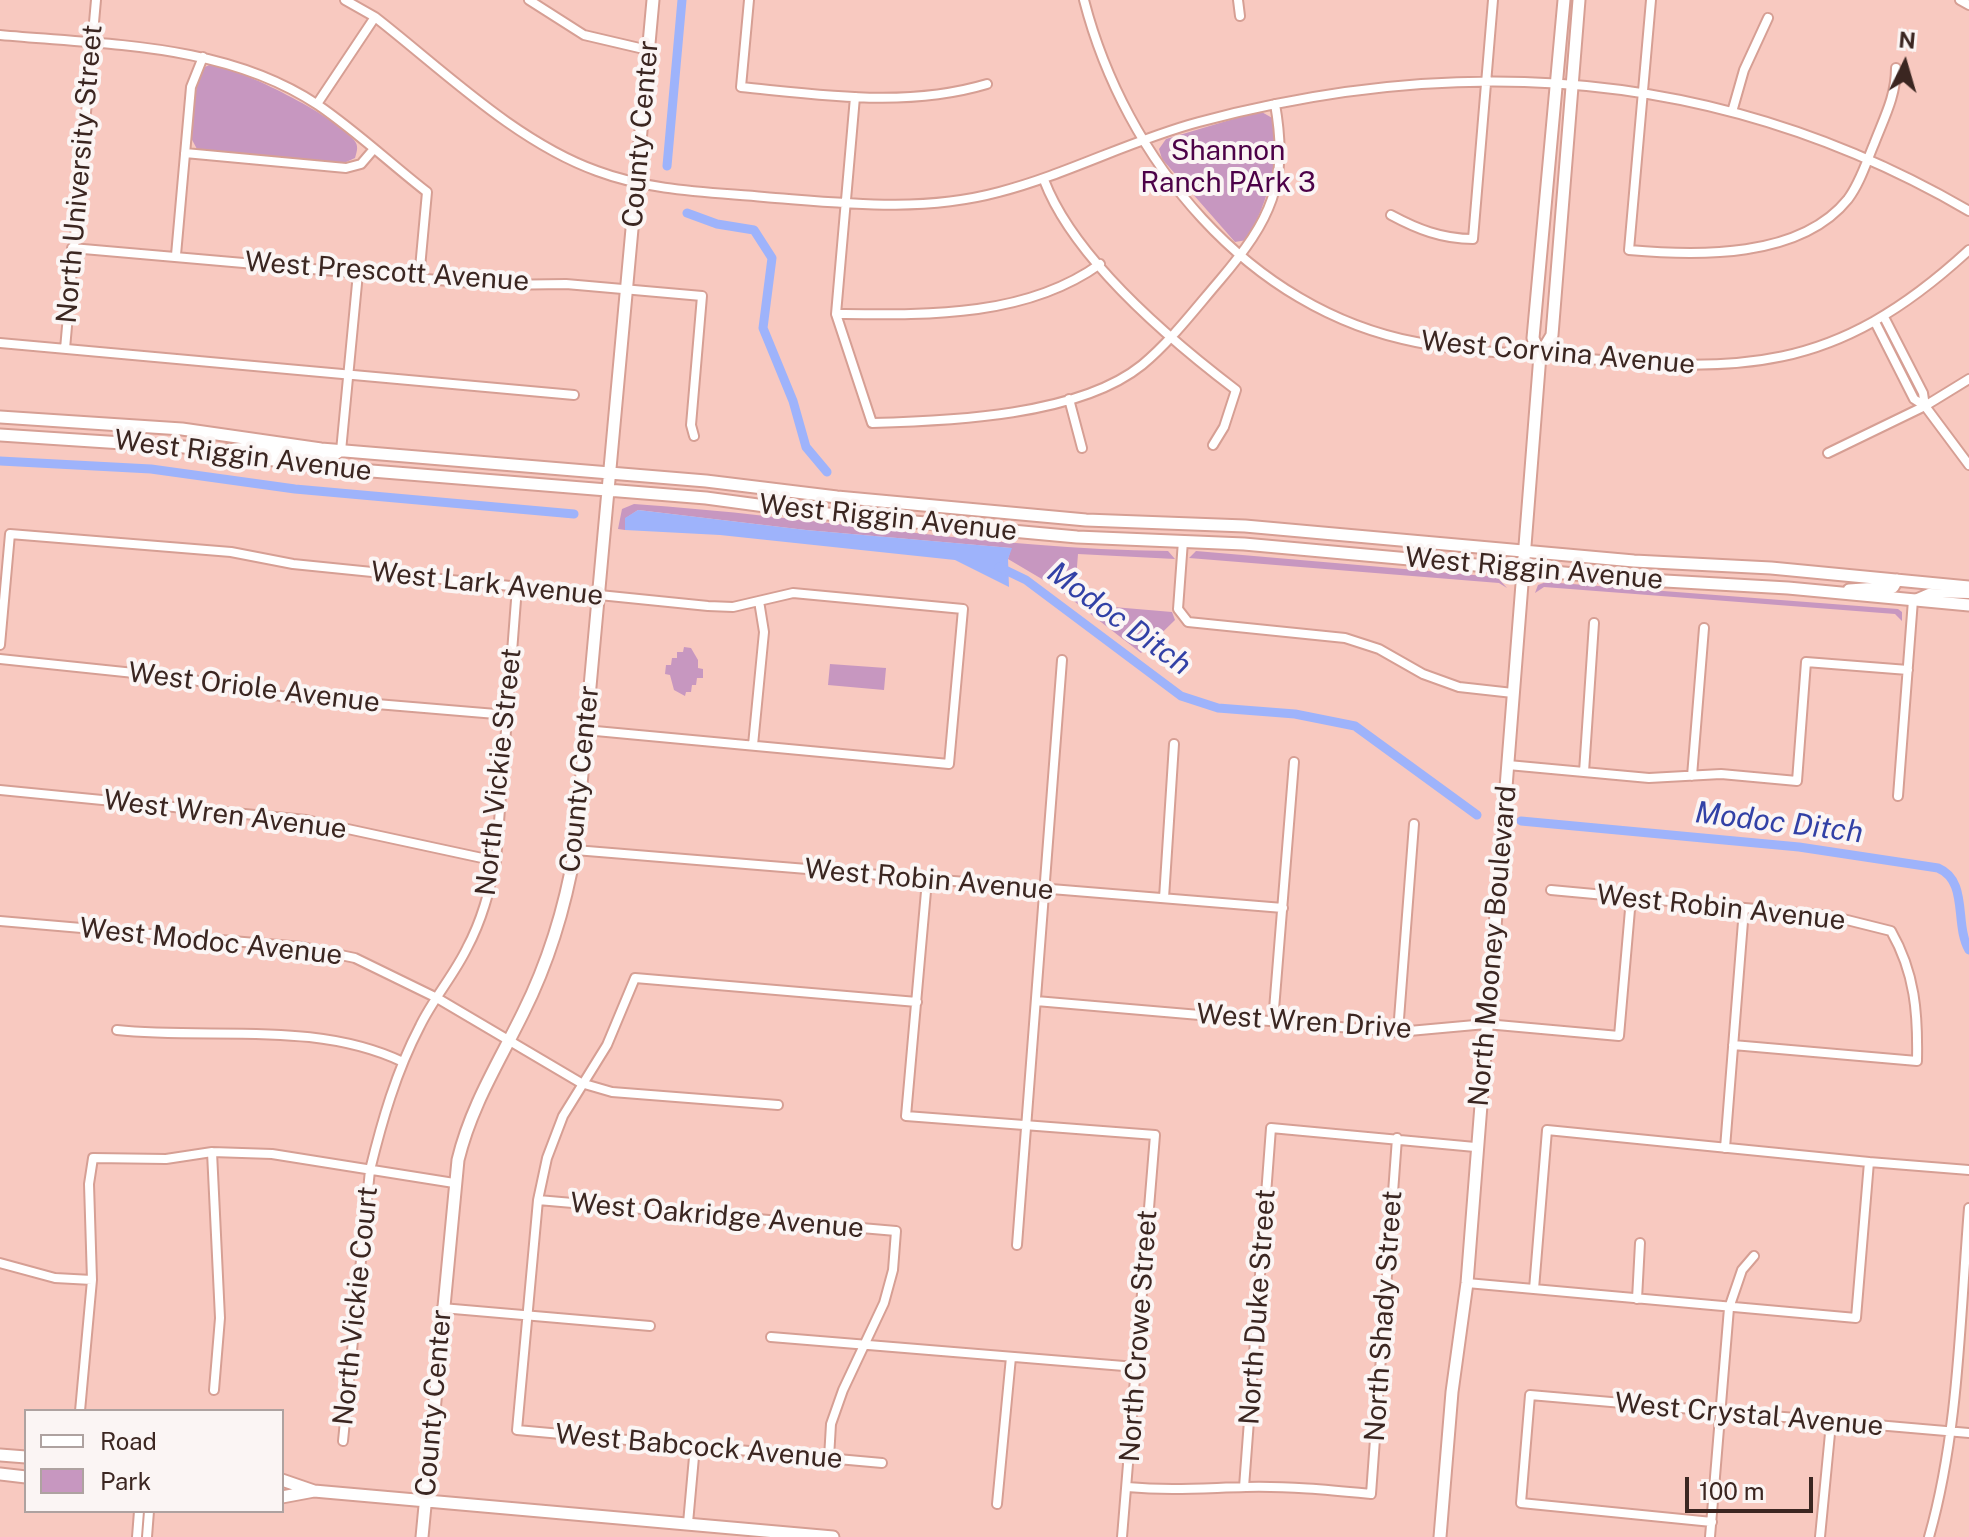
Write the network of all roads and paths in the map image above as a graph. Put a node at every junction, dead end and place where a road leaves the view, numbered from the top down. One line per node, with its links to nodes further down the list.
1 (96, 0): 18 (street, North University Street)
2 (345, 0): 15 (street)
3 (529, 0): 19 (street)
4 (653, 0): 19 (main road, County Center)
5 (749, 0): 27 (street)
6 (1084, 0): 31 (street, West Corvina Avenue)
7 (1238, 0): 14 (street)
8 (1493, 0): 22 (street)
9 (1564, 0): 23 (main road, North Mooney Boulevard)
10 (1579, 0): 24 (main road, North Mooney Boulevard)
11 (1651, 0): 26 (street)
12 (1960, 0): 13 (street)
13 (1969, 5)
14 (1240, 16)
15 (375, 17): 28 (street); 36 (street)
16 (1768, 18): 30 (street)
17 (0, 35): 18 (street)
18 (92, 43): 20 (street); 40 (street, North University Street)
19 (648, 50): 36 (main road, County Center)
20 (203, 57): 28 (street); 33 (street)
21 (1896, 68): 34 (street)
22 (1486, 80): 23 (street); 29 (street); 39 (street)
23 (1557, 82): 24 (street); 54 (main road, North Mooney Boulevard)
24 (1572, 83): 26 (street); 54 (main road, North Mooney Boulevard)
25 (987, 84): 27 (street)
26 (1641, 93): 30 (street); 34 (street)
27 (855, 97): 37 (street)
28 (317, 104): 32 (street)
29 (1275, 104): 31 (street); 43 (street)
30 (1732, 112): 34 (street)
31 (1143, 140): 35 (street); 43 (street, West Corvina Avenue)
32 (373, 150): 33 (street); 46 (street)
33 (185, 153): 42 (street)
34 (1868, 159): 38 (street)
35 (1044, 180): 37 (street); 44 (street)
36 (636, 183): 37 (street); 47 (main road, County Center)
37 (846, 203): 48 (street)
38 (1969, 211)
39 (1391, 215)
40 (72, 248): 42 (street, West Prescott Avenue); 53 (street, North University Street)
41 (1969, 250): 49 (street, West Corvina Avenue)
42 (176, 255): 45 (street, West Prescott Avenue)
43 (1240, 255): 51 (street); 54 (street, West Corvina Avenue)
44 (1100, 264): 48 (street); 51 (street)
45 (358, 273): 46 (street, West Prescott Avenue); 55 (street)
46 (419, 279): 47 (street, West Prescott Avenue)
47 (627, 290): 62 (street, West Prescott Avenue); 69 (main road, County Center)
48 (836, 314): 58 (street)
49 (1884, 317): 50 (street, West Corvina Avenue); 59 (street)
50 (1875, 322): 54 (street, West Corvina Avenue); 59 (street)
51 (1170, 337): 58 (street); 63 (street)
52 (0, 343): 53 (street)
53 (65, 349): 55 (street)
54 (1540, 355): 72 (main road, North Mooney Boulevard)
55 (348, 376): 57 (street); 65 (street)
56 (1969, 379): 59 (street)
57 (574, 395)
58 (1069, 399): 64 (street)
59 (1925, 406): 67 (street); 68 (street)
60 (0, 417): 65 (main road, West Riggin Avenue)
61 (0, 435): 66 (main road, West Riggin Avenue)
62 (694, 436)
63 (1213, 445)
64 (1082, 448)
65 (341, 451): 66 (main road); 69 (main road, West Riggin Avenue)
66 (221, 452): 70 (main road, West Riggin Avenue)
67 (1828, 453)
68 (1969, 465)
69 (611, 474): 70 (main road, County Center); 72 (main road, West Riggin Avenue)
70 (609, 493): 71 (main road, West Riggin Avenue); 79 (main road, County Center)
71 (1183, 541): 73 (main road, West Riggin Avenue); 89 (street)
72 (1524, 552): 73 (main road, North Mooney Boulevard); 74 (main road, West Riggin Avenue)
73 (1522, 569): 77 (main road, West Riggin Avenue); 89 (main road, North Mooney Boulevard)
74 (1897, 580): 76 (main road, West Riggin Avenue); 77 (main road)
75 (517, 587): 79 (street, West Lark Avenue); 85 (street, West Lark Avenue); 90 (street, North Vickie Street)
76 (1969, 587)
77 (1845, 592): 80 (main road, West Riggin Avenue)
78 (1969, 594): 80 (street)
79 (599, 596): 81 (street, West Lark Avenue); 91 (main road, County Center)
80 (1913, 600): 82 (main road, West Riggin Avenue); 88 (street)
81 (759, 601): 93 (street); 93 (street, West Lark Avenue)
82 (1969, 605)
83 (1594, 623): 96 (street)
84 (1704, 628): 97 (street)
85 (0, 645)
86 (0, 659): 90 (street, West Oriole Avenue)
87 (1062, 660): 104 (street)
88 (1908, 670): 97 (street); 99 (street)
89 (1513, 693): 95 (main road, North Mooney Boulevard)
90 (508, 715): 102 (street, North Vickie Street)
91 (585, 730): 93 (street); 101 (main road, County Center)
92 (1174, 744): 106 (street)
93 (753, 745)
94 (1294, 762): 108 (street)
95 (1508, 765): 96 (street); 115 (main road, North Mooney Boulevard)
96 (1584, 772): 97 (street)
97 (1692, 776)
98 (0, 790): 102 (street, West Wren Avenue)
99 (1898, 796)
100 (1414, 824): 117 (street)
101 (575, 850): 103 (street, West Robin Avenue); 118 (main road, County Center)
102 (496, 861): 111 (street, North Vickie Street)
103 (927, 880): 104 (street, West Robin Avenue); 113 (street)
104 (1044, 889): 106 (street, West Robin Avenue); 112 (street)
105 (1551, 890): 107 (street, West Robin Avenue)
106 (1164, 898): 108 (street, West Robin Avenue)
107 (1631, 898): 109 (street, West Robin Avenue); 115 (street, West Wren Drive)
108 (1283, 908): 114 (street)
109 (1744, 909): 119 (street); 119 (street, West Robin Avenue)
110 (0, 921): 111 (street, West Modoc Avenue)
111 (437, 998): 118 (street, West Modoc Avenue); 120 (street, North Vickie Street)
112 (1036, 1001): 114 (street, West Wren Drive); 123 (street)
113 (917, 1002): 121 (street); 123 (street)
114 (1273, 1022): 117 (street, West Wren Drive)
115 (1486, 1024): 117 (street, West Wren Drive); 125 (main road, North Mooney Boulevard)
116 (117, 1030): 120 (street)
117 (1398, 1032)
118 (510, 1038): 121 (street, West Modoc Avenue); 131 (main road, County Center)
119 (1733, 1045): 126 (street)
120 (403, 1062): 129 (street, North Vickie Street)
121 (581, 1083): 122 (street, West Modoc Avenue); 132 (street)
122 (778, 1105)
123 (1027, 1126): 135 (street); 150 (street, North Crowe Street)
124 (1397, 1138): 125 (street); 167 (street, North Shady Street); 167 (street, North Duke Street)
125 (1475, 1147): 139 (main road, North Mooney Boulevard)
126 (1725, 1148): 128 (street); 140 (street)
127 (212, 1152): 129 (street); 138 (street); 151 (street)
128 (1869, 1162): 130 (street); 143 (street)
129 (370, 1170): 131 (street); 157 (street, North Vickie Court)
130 (1969, 1170)
131 (454, 1183): 142 (main road, County Center)
132 (538, 1200): 144 (street); 148 (street, West Oakridge Avenue)
133 (1969, 1208): 146 (street)
134 (1640, 1243): 141 (street)
135 (1017, 1245)
136 (1754, 1256): 143 (street)
137 (0, 1263): 138 (street)
138 (92, 1280): 152 (street)
139 (1467, 1283): 140 (street); 182 (main road, North Mooney Boulevard)
140 (1534, 1289): 141 (street)
141 (1637, 1299): 143 (street)
142 (442, 1308): 144 (street); 170 (main road, County Center)
143 (1729, 1308): 153 (street)
144 (527, 1315): 145 (street); 158 (street, West Babcock Avenue)
145 (650, 1326)
146 (1964, 1330): 156 (street)
147 (771, 1337): 148 (street)
148 (862, 1344): 149 (street); 161 (street)
149 (1011, 1357): 150 (street); 171 (street)
150 (1136, 1367): 166 (street, North Crowe Street)
151 (214, 1390)
152 (80, 1409)
153 (1722, 1413): 154 (street, West Crystal Avenue); 174 (street); 174 (street, West Crystal Avenue)
154 (1831, 1423): 156 (street, West Crystal Avenue); 184 (street)
155 (1969, 1433): 156 (street, West Crystal Avenue)
156 (1949, 1434): 185 (street)
157 (343, 1441)
158 (695, 1446): 161 (street, West Babcock Avenue); 175 (street)
159 (0, 1455): 160 (main road)
160 (24, 1457)
161 (829, 1458): 162 (street, West Babcock Avenue)
162 (882, 1463)
163 (0, 1474): 164 (main road)
164 (24, 1477)
165 (284, 1481): 168 (main road)
166 (1127, 1487): 167 (street); 181 (street, North Crowe Street)
167 (1244, 1487)
168 (314, 1491): 169 (main road); 170 (main road)
169 (284, 1497)
170 (425, 1501): 175 (main road); 179 (main road, County Center)
171 (997, 1504)
172 (139, 1513): 177 (street)
173 (149, 1513): 178 (street)
174 (1712, 1522): 183 (street)
175 (688, 1523): 176 (main road)
176 (819, 1536): 180 (main road)
177 (137, 1537)
178 (147, 1537)
179 (422, 1537)
180 (833, 1537)
181 (1122, 1537)
182 (1440, 1537)
183 (1710, 1537)
184 (1820, 1537)
185 (1929, 1537)

